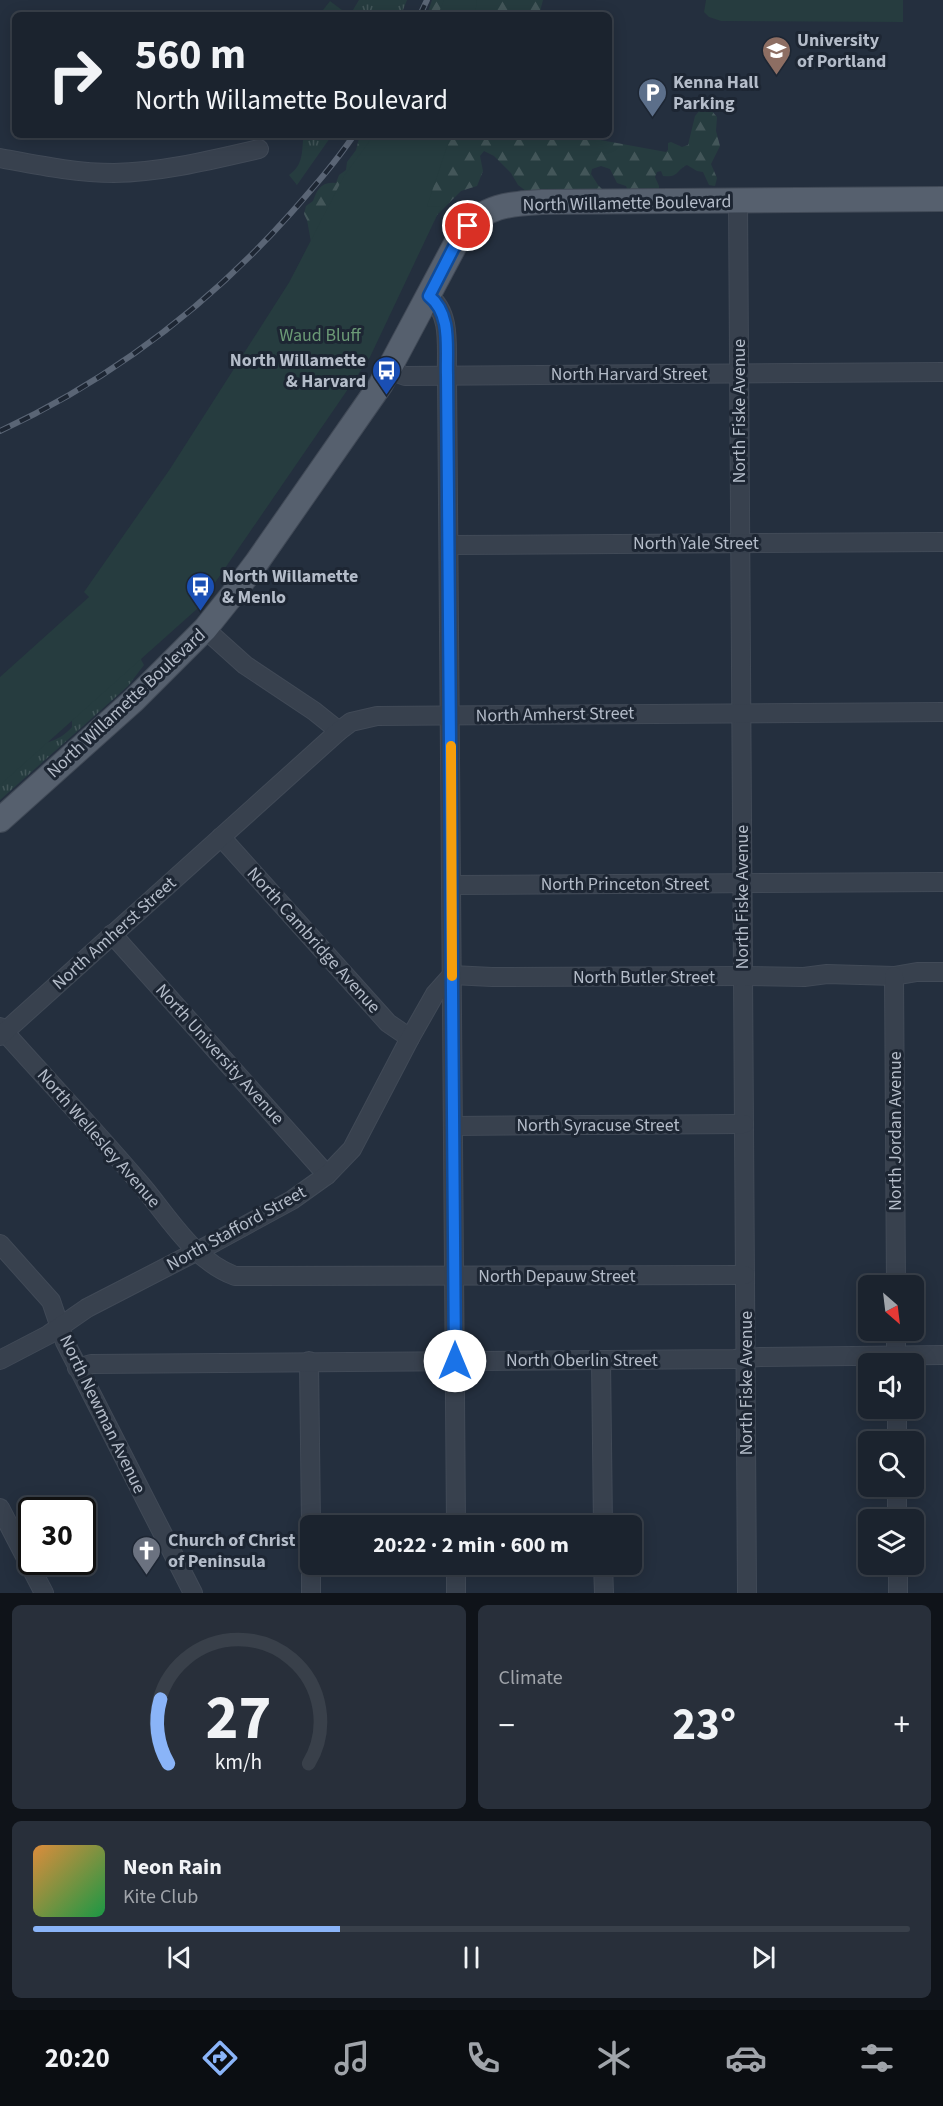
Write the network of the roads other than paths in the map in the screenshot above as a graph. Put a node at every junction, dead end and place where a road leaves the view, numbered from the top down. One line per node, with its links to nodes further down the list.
1 (259, 149): 2 (street)
2 (0, 158)
3 (943, 199): 4 (main road, North Willamette Boulevard)
4 (738, 201): 5 (main road, North Willamette Boulevard); 8 (street, North Fiske Avenue)
5 (429, 296): 6 (main road, North Willamette Boulevard); 9 (street)
6 (389, 370): 9 (street, North Harvard Street); 13 (main road, North Willamette Boulevard)
7 (943, 372): 8 (street, North Harvard Street)
8 (739, 374): 9 (street, North Harvard Street); 11 (street, North Fiske Avenue)
9 (447, 375): 12 (street)
10 (943, 542): 11 (street, North Yale Street)
11 (740, 543): 12 (street, North Yale Street); 15 (street, North Fiske Avenue)
12 (449, 545): 16 (street)
13 (205, 629): 17 (street); 18 (main road, North Willamette Boulevard)
14 (943, 712): 15 (street, North Amherst Street)
15 (741, 713): 16 (street, North Amherst Street); 21 (street, North Fiske Avenue)
16 (450, 715): 17 (street, North Amherst Street); 22 (street)
17 (339, 731): 19 (street, North Amherst Street)
18 (0, 820)
19 (221, 837): 23 (street, North Amherst Street); 29 (street, North Cambridge Avenue)
20 (943, 882): 21 (street, North Princeton Street)
21 (742, 883): 22 (street, North Princeton Street); 26 (street, North Fiske Avenue)
22 (452, 885): 25 (street)
23 (112, 934): 28 (street, North Amherst Street); 32 (street, North University Avenue)
24 (943, 972): 27 (street, North Butler Street)
25 (452, 975): 26 (street, North Butler Street); 29 (street, North Stafford Street); 31 (street)
26 (743, 976): 27 (street, North Butler Street); 30 (street, North Fiske Avenue)
27 (894, 976): 36 (street, North Jordan Avenue)
28 (2, 1032): 34 (street, North Wellesley Avenue)
29 (410, 1038): 32 (street, North Stafford Street)
30 (744, 1124): 31 (street, North Syracuse Street); 35 (street, North Fiske Avenue)
31 (453, 1126): 37 (street)
32 (327, 1175): 34 (street, North Stafford Street)
33 (0, 1244): 38 (street, North Newman Avenue)
34 (196, 1251): 37 (street, North Depauw Street); 38 (street, North Stafford Street)
35 (745, 1275): 37 (street, North Depauw Street); 41 (street, North Fiske Avenue)
36 (896, 1275)
37 (454, 1276): 46 (street)
38 (60, 1327): 43 (street, North Stafford Street); 47 (street, North Newman Avenue)
39 (943, 1355): 40 (street, North Oberlin Street)
40 (924, 1357)
41 (745, 1358): 42 (street, North Oberlin Street); 44 (street, North Oberlin Street); 61 (street, North Fiske Avenue)
42 (858, 1359)
43 (0, 1360)
44 (601, 1360): 46 (street, North Oberlin Street); 51 (street)
45 (309, 1361): 46 (street, North Oberlin Street); 47 (street, North Oberlin Street); 49 (street)
46 (455, 1361): 50 (street)
47 (77, 1368): 57 (street, North Newman Avenue)
48 (0, 1508): 56 (street)
49 (311, 1515)
50 (456, 1515)
51 (603, 1515)
52 (311, 1575): 58 (street)
53 (456, 1575): 59 (street)
54 (603, 1575): 60 (street)
55 (898, 1575): 62 (street)
56 (44, 1593)
57 (193, 1593)
58 (311, 1593)
59 (456, 1593)
60 (604, 1593)
61 (747, 1593)
62 (898, 1593)

